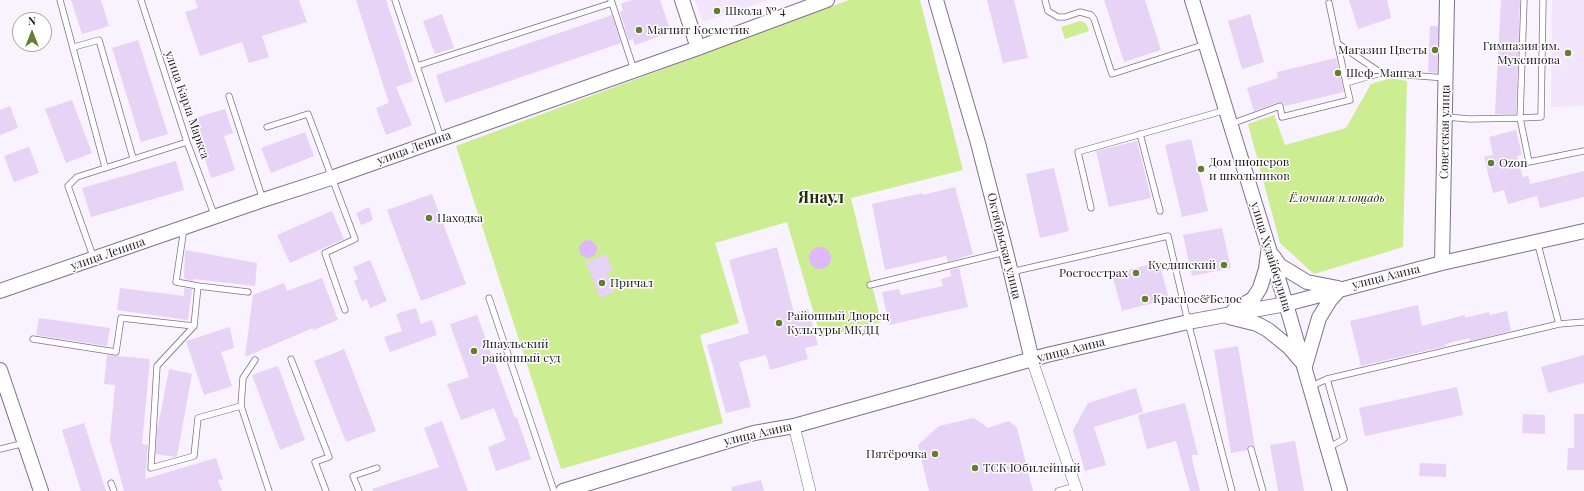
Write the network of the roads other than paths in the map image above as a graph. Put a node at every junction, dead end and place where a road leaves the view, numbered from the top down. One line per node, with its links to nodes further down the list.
1 (60, 0): 16 (lane)
2 (140, 0): 31 (lane, улица Карла Маркса)
3 (395, 0): 18 (lane)
4 (682, 0): 17 (street)
5 (827, 0): 17 (street, улица Ленина)
6 (936, 0): 44 (street, Октябрьская улица)
7 (1045, 0): 15 (lane)
8 (1192, 0): 15 (street, улица Худайбердина)
9 (1447, 0): 21 (street, Советская улица)
10 (1524, 0): 26 (lane)
11 (1543, 0): 26 (lane)
12 (611, 2): 18 (lane); 19 (lane)
13 (1329, 3): 14 (lane)
14 (1337, 43): 20 (lane); 22 (lane)
15 (1206, 44): 24 (street, улица Худайбердина)
16 (74, 48): 33 (lane); 34 (lane)
17 (698, 48): 19 (street, улица Ленина)
18 (417, 66): 30 (lane)
19 (634, 70): 30 (street, улица Ленина)
20 (1381, 72): 21 (lane); 22 (lane)
21 (1446, 78): 25 (street, Советская улица)
22 (1346, 83): 27 (lane)
23 (229, 96): 36 (lane)
24 (1226, 110): 27 (street, улица Худайбердина); 29 (lane)
25 (1445, 116): 26 (lane); 46 (street, Советская улица)
26 (1520, 118): 32 (lane)
27 (1230, 124): 43 (street, улица Худайбердина)
28 (267, 127): 35 (lane)
29 (1140, 134): 37 (lane); 38 (lane)
30 (441, 138): 35 (street, улица Ленина)
31 (187, 142): 33 (lane); 39 (lane, улица Карла Маркса)
32 (1584, 151)
33 (133, 158): 34 (lane)
34 (105, 167): 45 (lane)
35 (331, 178): 36 (street, улица Ленина); 55 (lane)
36 (263, 200): 39 (street, улица Ленина)
37 (1091, 208)
38 (1160, 211)
39 (215, 217): 40 (street, улица Ленина)
40 (184, 227): 45 (street, улица Ленина); 49 (lane)
41 (1584, 231): 42 (street, улица Азина)
42 (1537, 241): 46 (street, улица Азина); 59 (lane)
43 (1268, 247): 50 (street); 54 (street, улица Худайбердина); 56 (street)
44 (1006, 252): 47 (street, Октябрьская улица); 48 (lane)
45 (94, 259): 51 (street, улица Ленина)
46 (1442, 263): 50 (street, улица Азина)
47 (1011, 272): 57 (lane); 64 (street, Октябрьская улица)
48 (870, 285)
49 (198, 286): 52 (lane); 60 (lane)
50 (1340, 289): 54 (street, улица Азина); 65 (street)
51 (0, 291)
52 (248, 292)
53 (489, 298): 83 (lane)
54 (1286, 304): 56 (street, улица Азина); 65 (street, улица Худайбердина)
55 (346, 310)
56 (1223, 316): 57 (street, улица Азина); 65 (street)
57 (1188, 322): 64 (street, улица Азина); 87 (lane)
58 (1584, 322): 59 (lane)
59 (1559, 324): 67 (lane)
60 (194, 326): 61 (lane); 69 (lane)
61 (33, 339)
62 (291, 359): 81 (lane)
63 (255, 360): 69 (lane)
64 (1032, 360): 70 (street, улица Азина); 77 (street, Октябрьская улица)
65 (1305, 366): 68 (street, улица Худайбердина)
66 (0, 370): 71 (street)
67 (1328, 379): 68 (lane); 72 (lane)
68 (1310, 387): 72 (street, улица Худайбердина)
69 (240, 406): 80 (lane)
70 (794, 426): 84 (street, улица Азина); 85 (street)
71 (25, 443): 73 (lane); 78 (street)
72 (1328, 448): 89 (street, улица Худайбердина)
73 (0, 449)
74 (1251, 449): 88 (lane)
75 (376, 468): 82 (lane)
76 (111, 483): 79 (lane)
77 (1076, 489): 86 (lane)
78 (41, 491)
79 (114, 491)
80 (269, 491)
81 (326, 491)
82 (359, 491)
83 (554, 491)
84 (563, 491)
85 (810, 491)
86 (1058, 491)
87 (1232, 491)
88 (1263, 491)
89 (1340, 491)

